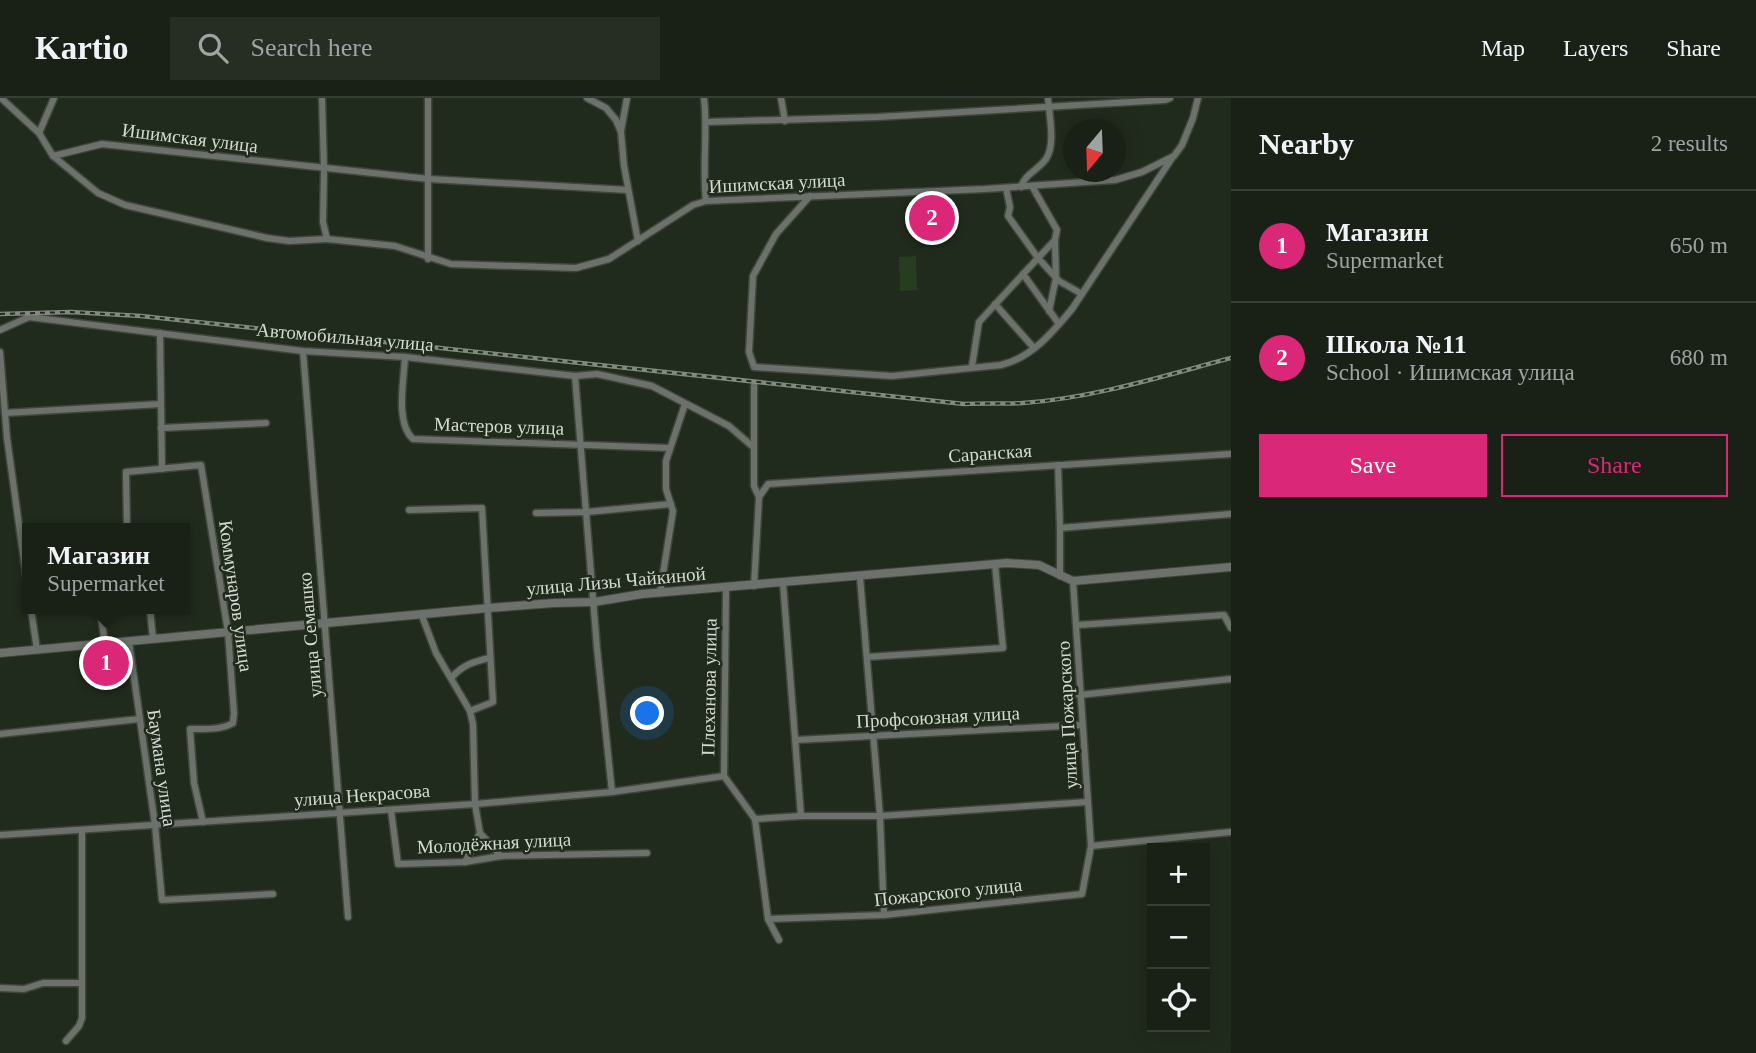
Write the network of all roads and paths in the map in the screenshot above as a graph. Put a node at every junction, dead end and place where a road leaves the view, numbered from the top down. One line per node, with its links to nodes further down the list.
1 (1, 98): 16 (street, Ишимская улица)
2 (54, 98): 16 (street)
3 (322, 98): 19 (street)
4 (428, 98): 20 (street)
5 (587, 98): 15 (street)
6 (627, 98): 15 (street)
7 (704, 98): 14 (street)
8 (781, 98): 13 (street)
9 (1048, 98): 12 (street)
10 (1170, 98): 12 (street)
11 (1198, 98): 18 (street, Ишимская улица)
12 (1049, 107): 13 (street); 22 (street)
13 (785, 121): 14 (street)
14 (707, 122): 26 (street)
15 (621, 132): 24 (street)
16 (38, 133): 17 (street, Ишимская улица)
17 (53, 156): 19 (street, Ишимская улица); 27 (street, Ишимская улица)
18 (1174, 156): 21 (street, Ишимская улица); 34 (street)
19 (324, 170): 20 (street, Ишимская улица); 27 (street)
20 (429, 180): 24 (street, Ишимская улица); 31 (street)
21 (1032, 186): 22 (street, Ишимская улица); 28 (street)
22 (1021, 187): 23 (street, Ишимская улица)
23 (1006, 188): 25 (street, Ишимская улица); 30 (street)
24 (628, 190): 29 (street)
25 (810, 197): 26 (street, Ишимская улица); 44 (street)
26 (706, 201): 29 (street, Ишимская улица)
27 (327, 239): 31 (street, Ишимская улица)
28 (1055, 240): 30 (street); 33 (street)
29 (638, 241): 31 (street, Ишимская улица)
30 (1038, 258): 32 (street); 33 (street)
31 (428, 259)
32 (1023, 274): 35 (street); 36 (street)
33 (1056, 278): 34 (street); 36 (street)
34 (1082, 294): 37 (street)
35 (995, 304): 40 (street); 44 (street)
36 (1049, 311): 37 (street)
37 (1059, 324): 40 (street)
38 (0, 330): 39 (street, Автомобильная улица)
39 (160, 333): 41 (street, Автомобильная улица); 47 (street)
40 (1034, 348): 44 (street)
41 (303, 351): 43 (street, Автомобильная улица); 83 (street, улица Семашко)
42 (0, 352): 49 (street)
43 (405, 357): 45 (street, Автомобильная улица); 53 (street, Мастеров улица)
44 (972, 366)
45 (575, 376): 48 (street, Автомобильная улица); 53 (street)
46 (754, 386): 54 (street)
47 (161, 404): 49 (street); 51 (street)
48 (685, 404): 54 (street, Автомобильная улица); 55 (street)
49 (5, 413): 52 (street)
50 (266, 423): 51 (street)
51 (161, 428): 58 (street)
52 (3, 438): 67 (street)
53 (579, 445): 55 (street, Мастеров улица); 62 (street)
54 (752, 446): 59 (street)
55 (670, 448): 60 (street)
56 (1231, 454): 57 (street, Саранская)
57 (1058, 465): 59 (street, Саранская); 66 (street)
58 (162, 469): 65 (street, Коммунаров улица); 86 (street, Коммунаров улица)
59 (759, 497): 74 (street)
60 (671, 504): 62 (street); 76 (street)
61 (409, 510): 78 (street)
62 (587, 512): 63 (street); 77 (street)
63 (536, 513)
64 (1231, 514): 66 (street)
65 (127, 523)
66 (1060, 528): 71 (street)
67 (22, 553)
68 (995, 564): 70 (street, улица Лизы Чайкиной); 71 (street, улица Лизы Чайкиной); 92 (street)
69 (1231, 568): 72 (street, улица Лизы Чайкиной)
70 (860, 576): 73 (street, улица Лизы Чайкиной); 92 (street)
71 (1060, 576): 72 (street, улица Лизы Чайкиной)
72 (1073, 581): 84 (street, улица Пожарского)
73 (783, 583): 74 (street, улица Лизы Чайкиной); 102 (street)
74 (754, 586): 75 (street, улица Лизы Чайкиной)
75 (726, 588): 76 (street, улица Лизы Чайкиной); 103 (street, Плеханова улица)
76 (660, 593): 77 (street, улица Лизы Чайкиной)
77 (594, 602): 78 (street, улица Лизы Чайкиной); 104 (street)
78 (489, 608): 82 (street, улица Лизы Чайкиной); 93 (street)
79 (32, 614): 90 (street)
80 (101, 614): 89 (street)
81 (150, 614): 87 (street)
82 (422, 616): 83 (street, улица Лизы Чайкиной); 94 (street)
83 (325, 623): 86 (street, улица Лизы Чайкиной); 108 (street, улица Семашко)
84 (1077, 625): 85 (street); 96 (street, улица Пожарского)
85 (1231, 628)
86 (228, 632): 87 (street, улица Лизы Чайкиной); 112 (street, Коммунаров улица)
87 (153, 639): 88 (street, улица Лизы Чайкиной)
88 (129, 642): 89 (street, улица Лизы Чайкиной); 98 (street, Баумана улица)
89 (105, 644): 90 (street, улица Лизы Чайкиной)
90 (37, 650): 91 (street, улица Лизы Чайкиной)
91 (0, 653)
92 (867, 657): 101 (street)
93 (489, 658): 94 (street); 97 (street)
94 (452, 677): 97 (street)
95 (1231, 679): 96 (street)
96 (1079, 695): 99 (street, улица Пожарского)
97 (470, 710): 106 (street)
98 (139, 719): 100 (street); 113 (street, Баумана улица)
99 (1082, 725): 101 (street, Профсоюзная улица); 105 (street, улица Пожарского)
100 (0, 734)
101 (872, 736): 102 (street, Профсоюзная улица); 110 (street)
102 (796, 740): 109 (street)
103 (724, 776): 104 (street, улица Некрасова); 111 (street, Плеханова улица)
104 (612, 792): 106 (street, улица Некрасова)
105 (1087, 802): 110 (street); 118 (street, улица Пожарского)
106 (475, 804): 107 (street, улица Некрасова); 116 (street)
107 (390, 810): 108 (street, улица Некрасова); 121 (street, Молодёжная улица)
108 (341, 812): 112 (street, улица Некрасова); 124 (street, улица Семашко)
109 (801, 816): 110 (street); 111 (street)
110 (880, 816): 123 (street)
111 (755, 819): 125 (street, Плеханова улица)
112 (203, 822): 113 (street, улица Некрасова)
113 (155, 825): 114 (street, улица Некрасова); 122 (street, Баумана улица)
114 (82, 831): 117 (street, улица Некрасова); 127 (street)
115 (1231, 832): 118 (street)
116 (480, 833): 120 (street); 121 (street)
117 (0, 835)
118 (1091, 846): 123 (street, Пожарского улица)
119 (647, 853): 120 (street, Молодёжная улица)
120 (501, 856): 121 (street, Молодёжная улица)
121 (466, 863)
122 (273, 894)
123 (884, 915): 125 (street, Пожарского улица)
124 (348, 917)
125 (768, 919): 126 (street, Плеханова улица)
126 (779, 940)
127 (80, 983): 128 (street); 129 (street)
128 (0, 988)
129 (66, 1041)

